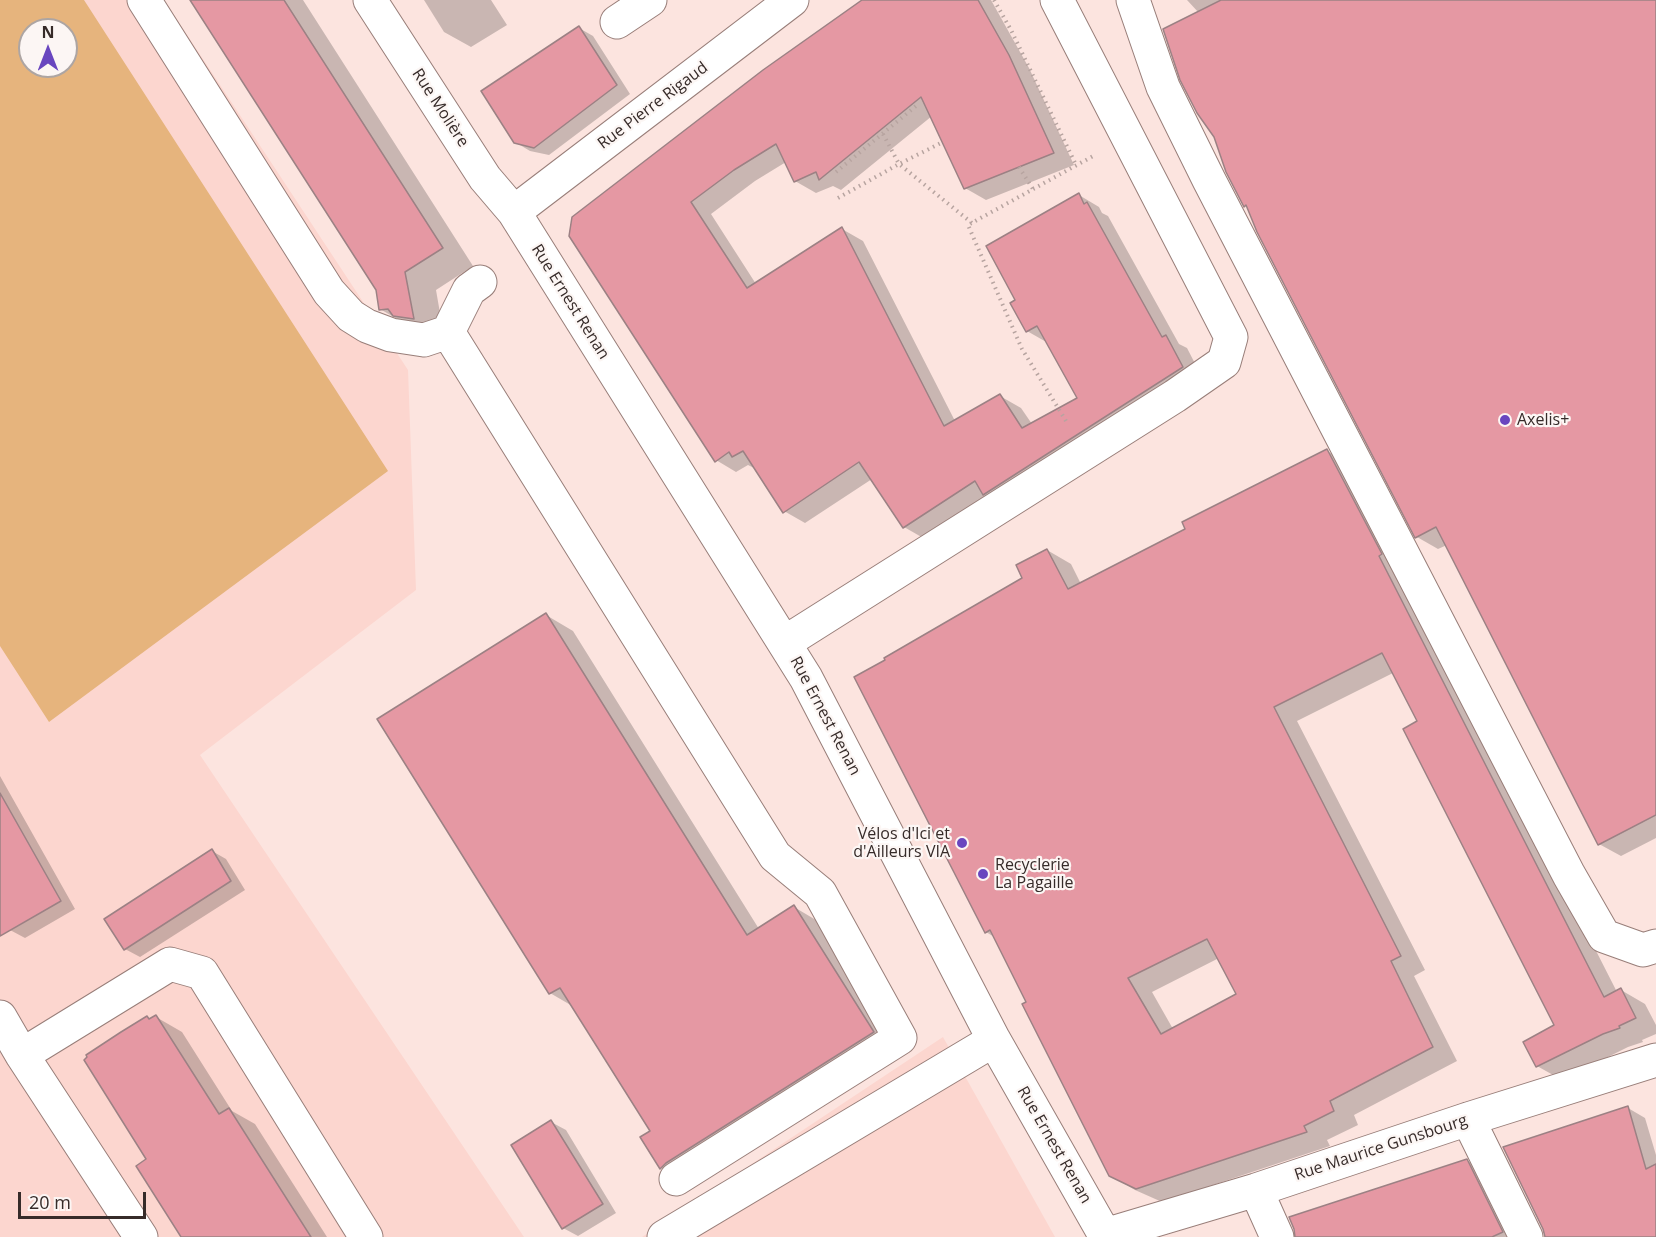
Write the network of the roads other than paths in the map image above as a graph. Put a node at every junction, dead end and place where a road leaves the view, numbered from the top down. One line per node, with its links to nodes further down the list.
1 (144, 0): 10 (street)
2 (370, 0): 8 (street, Rue Molière)
3 (650, 0): 7 (street)
4 (792, 0): 8 (street, Rue Pierre Rigaud)
5 (1057, 0): 11 (street)
6 (1133, 0): 12 (street)
7 (617, 22)
8 (514, 212): 11 (street, Rue Ernest Renan)
9 (480, 282): 10 (street)
10 (448, 332): 18 (street)
11 (784, 643): 14 (street, Rue Ernest Renan)
12 (1656, 946)
13 (0, 1017): 15 (street)
14 (994, 1040): 20 (street, Rue Ernest Renan); 23 (street)
15 (22, 1055): 21 (street); 22 (street)
16 (1656, 1060): 17 (street, Rue Maurice Gunsbourg)
17 (1468, 1119): 19 (street, Rue Maurice Gunsbourg); 25 (street)
18 (676, 1179)
19 (1256, 1190): 20 (street, Rue Maurice Gunsbourg); 24 (street)
20 (1106, 1236)
21 (141, 1237)
22 (366, 1237)
23 (664, 1237)
24 (1277, 1237)
25 (1526, 1237)

